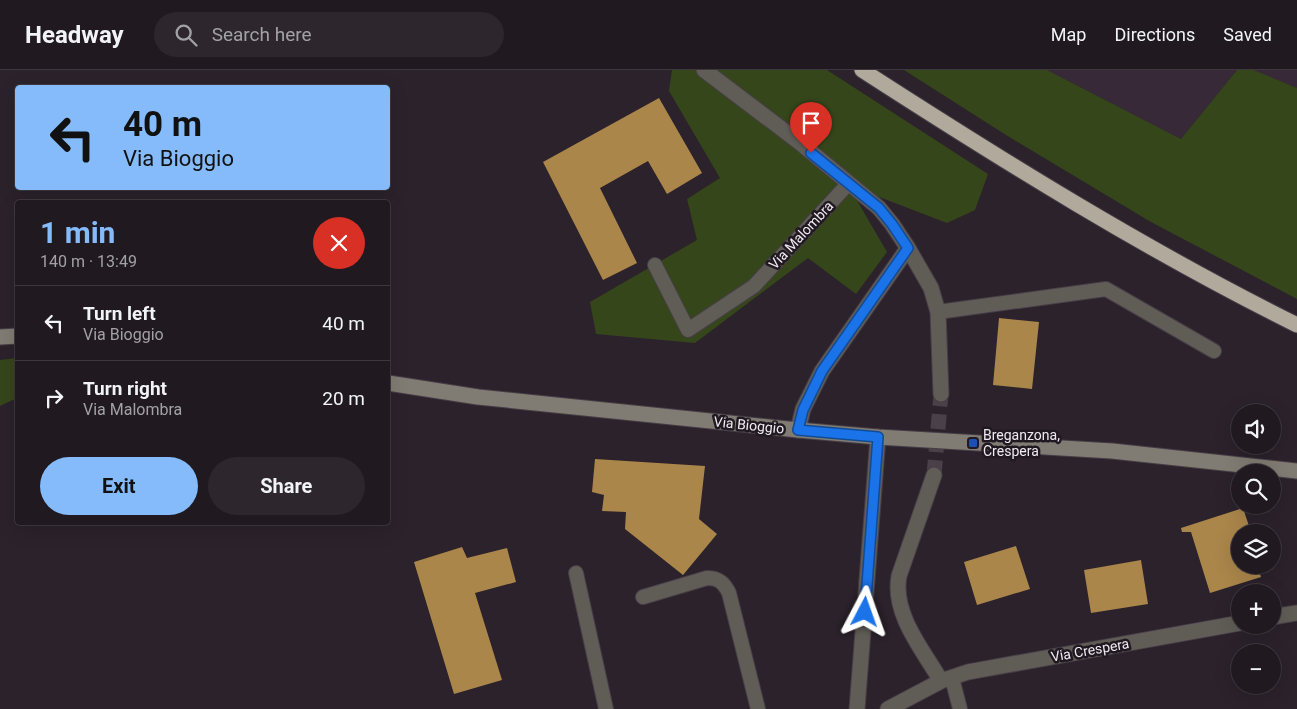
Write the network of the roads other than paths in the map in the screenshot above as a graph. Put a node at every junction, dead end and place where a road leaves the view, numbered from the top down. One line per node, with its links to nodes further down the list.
1 (704, 70): 3 (street)
2 (862, 70): 7 (highway)
3 (848, 184): 4 (street); 5 (lane, Via Malombra)
4 (908, 248): 6 (street); 13 (street)
5 (655, 265)
6 (938, 312): 10 (lane); 12 (street)
7 (1297, 325)
8 (15, 336): 9 (main road)
9 (0, 337)
10 (1214, 350)
11 (390, 382): 13 (main road, Via Bioggio)
12 (941, 394)
13 (798, 430): 14 (main road, Via Bioggio)
14 (878, 437): 15 (main road, Via Bioggio); 27 (street)
15 (1172, 456): 16 (main road, Via Bioggio); 17 (main road, Via Bioggio)
16 (1297, 462)
17 (1297, 471)
18 (934, 475): 24 (street)
19 (576, 573): 25 (lane)
20 (643, 597): 26 (lane)
21 (1297, 613): 22 (street)
22 (1281, 616)
23 (1231, 625): 24 (street, Via Crespera)
24 (947, 679): 28 (street, Via Crespera); 29 (lane)
25 (606, 709)
26 (758, 709)
27 (857, 709)
28 (888, 709)
29 (960, 709)

